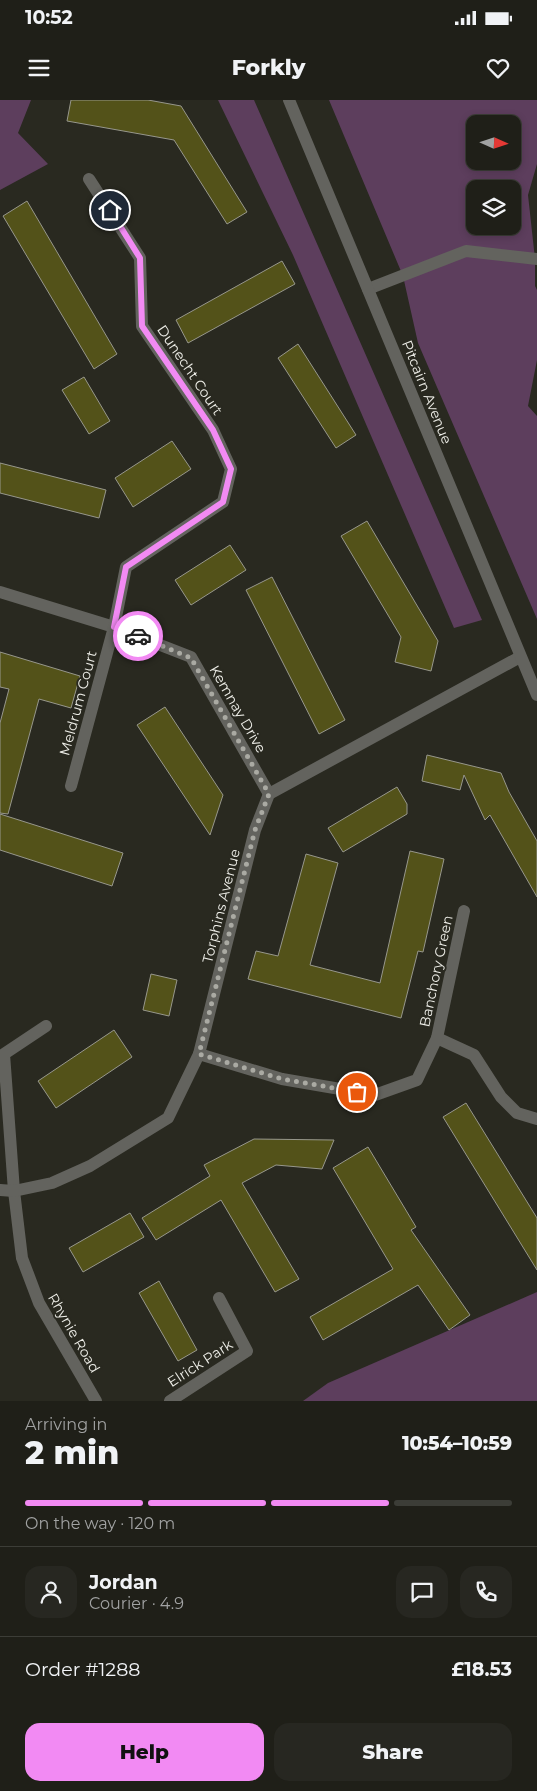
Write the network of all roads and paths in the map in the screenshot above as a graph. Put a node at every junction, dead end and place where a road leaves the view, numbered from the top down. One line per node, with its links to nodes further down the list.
1 (289, 100): 4 (street, Pitcairn Avenue)
2 (89, 178): 6 (street, Dunecht Court)
3 (537, 259): 4 (street)
4 (368, 290): 7 (street, Pitcairn Avenue)
5 (0, 592): 6 (street, Kemnay Drive)
6 (114, 627): 9 (street, Meldrum Court); 10 (street, Kemnay Drive)
7 (520, 657): 8 (street, Pitcairn Avenue); 10 (street)
8 (537, 695)
9 (71, 786)
10 (269, 794): 14 (street, Torphins Avenue)
11 (464, 911): 13 (street, Banchory Green)
12 (46, 1026): 17 (street, Rhynie Road)
13 (437, 1038): 14 (street, Banchory Green); 15 (street, Banchory Green)
14 (199, 1054): 17 (street, Torphins Avenue)
15 (537, 1119)
16 (0, 1190): 17 (street, Torphins Avenue)
17 (14, 1191): 19 (street, Rhynie Road)
18 (219, 1298): 20 (street, Elrick Park)
19 (96, 1401)
20 (170, 1401)

